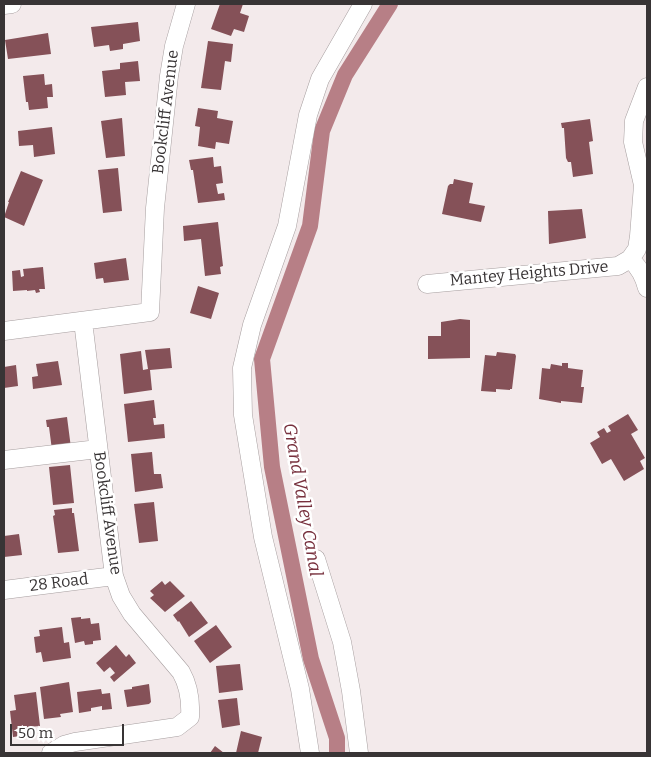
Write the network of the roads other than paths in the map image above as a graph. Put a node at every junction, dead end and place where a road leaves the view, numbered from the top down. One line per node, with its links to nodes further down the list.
1 (12, 4): 4 (street)
2 (186, 4): 10 (street, Bookcliff Avenue)
3 (363, 4): 18 (street)
4 (4, 5)
5 (647, 88): 6 (street)
6 (645, 185): 7 (street)
7 (630, 259): 8 (street, Mantey Heights Drive); 9 (street)
8 (427, 284)
9 (647, 288)
10 (83, 321): 11 (street); 12 (street, Bookcliff Avenue)
11 (4, 331)
12 (98, 448): 13 (street); 15 (street, Bookcliff Avenue)
13 (4, 460)
14 (316, 559): 19 (street)
15 (114, 576): 16 (street, 28 Road); 17 (street, Bookcliff Avenue)
16 (4, 590)
17 (51, 753)
18 (310, 753)
19 (359, 753)

